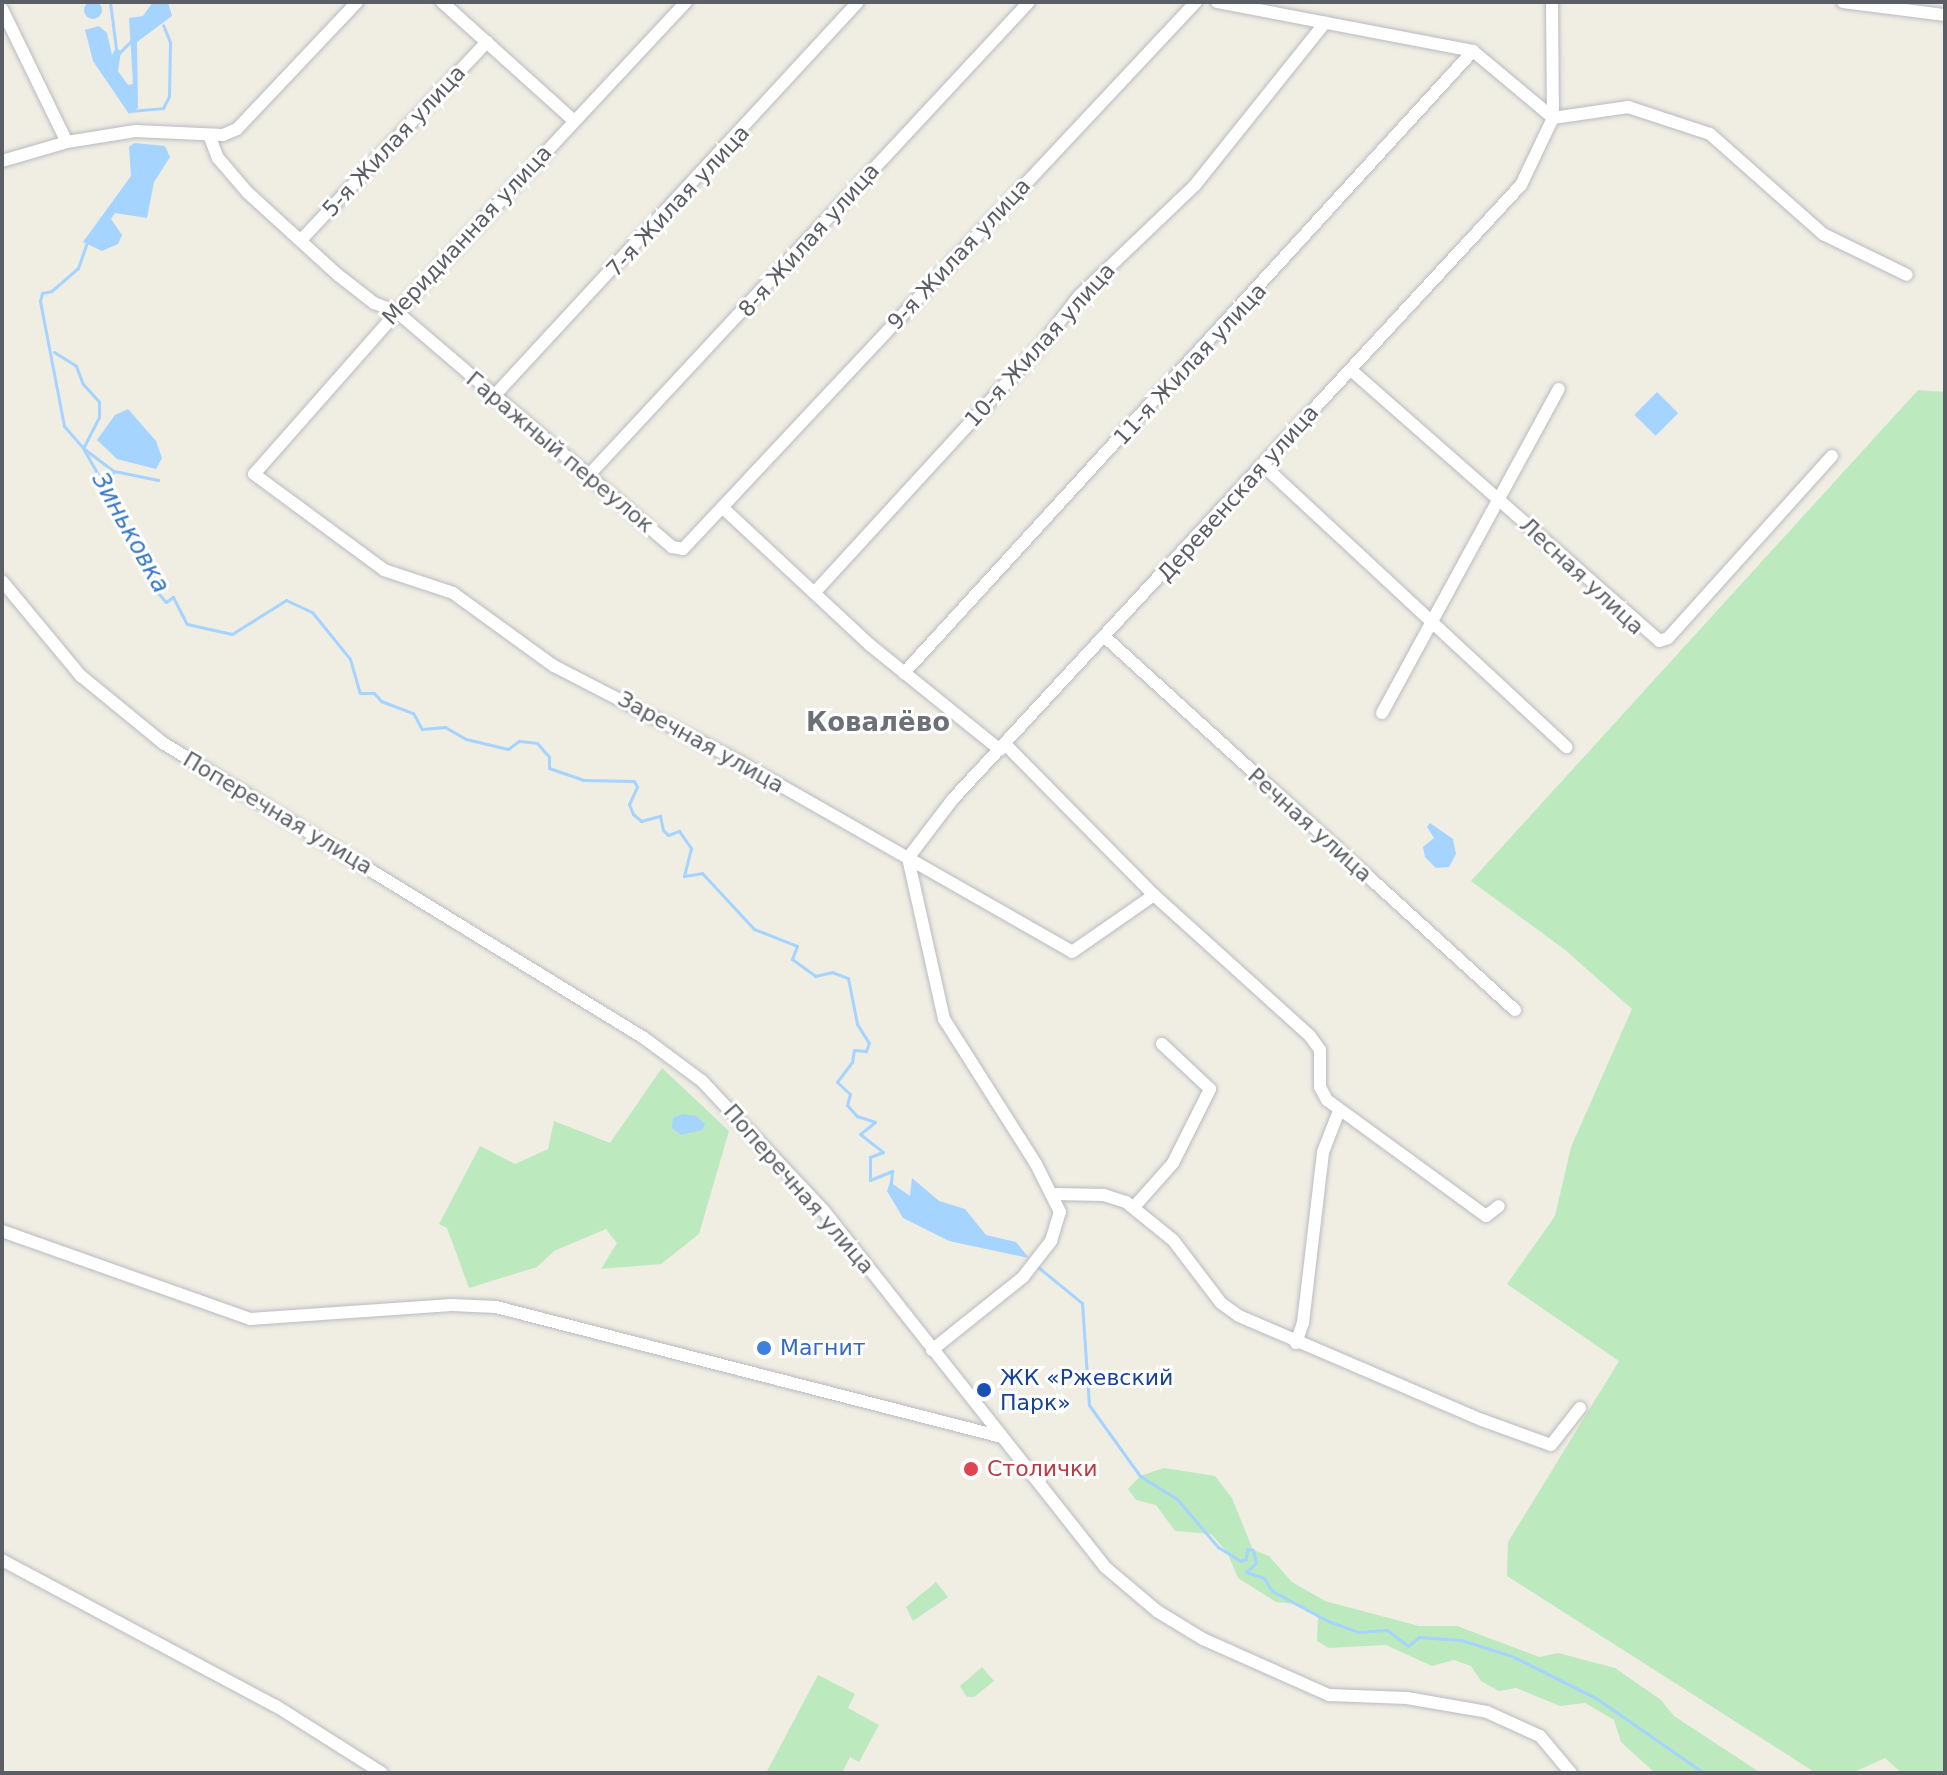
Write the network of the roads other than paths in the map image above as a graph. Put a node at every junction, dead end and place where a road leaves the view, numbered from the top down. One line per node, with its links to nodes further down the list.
1 (357, 2): 17 (street)
2 (442, 2): 13 (street)
3 (686, 2): 16 (street, Меридианная улица)
4 (858, 2): 25 (street, 7-я Жилая улица)
5 (1029, 2): 29 (street, 8-я Жилая улица)
6 (1196, 2): 31 (street, 9-я Жилая улица)
7 (1217, 2): 12 (street)
8 (1552, 2): 15 (street)
9 (1843, 2): 11 (street)
10 (2, 9): 18 (street)
11 (1945, 15)
12 (1325, 23): 14 (street); 33 (street, 10-я Жилая улица)
13 (487, 42): 16 (street); 20 (street, 5-я Жилая улица)
14 (1473, 51): 15 (street); 36 (street, 11-я Жилая улица)
15 (1553, 118): 21 (street); 23 (street, Деревенская улица)
16 (573, 120): 22 (street, Меридианная улица)
17 (209, 135): 18 (street); 20 (street, Гаражный переулок)
18 (67, 142): 19 (street)
19 (2, 161)
20 (301, 240): 22 (street, Гаражный переулок)
21 (1907, 275)
22 (397, 312): 25 (street, Гаражный переулок); 28 (street, Меридианная улица)
23 (1351, 370): 27 (street, Деревенская улица); 30 (street, Лесная улица)
24 (1559, 389): 30 (street)
25 (494, 396): 29 (street, Гаражный переулок)
26 (1832, 456): 30 (street, Лесная улица)
27 (1264, 466): 34 (street); 35 (street, Деревенская улица)
28 (254, 474): 40 (street, Заречная улица)
29 (588, 476): 31 (street, Гаражный переулок)
30 (1500, 501): 34 (street)
31 (723, 508): 33 (street)
32 (2, 581): 50 (street, Поперечная улица)
33 (815, 592): 36 (street)
34 (1431, 622): 37 (street); 39 (street)
35 (1106, 638): 38 (street, Деревенская улица); 42 (street, Речная улица)
36 (904, 673): 38 (street)
37 (1382, 713)
38 (1002, 747): 40 (street, Деревенская улица); 41 (street)
39 (1566, 747)
40 (908, 858): 41 (street, Заречная улица); 45 (street)
41 (1154, 895): 44 (street)
42 (1515, 1010)
43 (1162, 1044): 47 (street)
44 (1339, 1111): 46 (street); 49 (street)
45 (1054, 1194): 47 (street); 50 (street)
46 (1499, 1206)
47 (1134, 1207): 49 (street)
48 (2, 1231): 53 (street)
49 (1296, 1343): 52 (street)
50 (932, 1350): 51 (street, Поперечная улица)
51 (978, 1407): 53 (street); 54 (street, Поперечная улица)
52 (1580, 1408)
53 (954, 1425): 54 (street)
54 (1002, 1437): 57 (street, Поперечная улица)
55 (2, 1560): 56 (street)
56 (382, 1773)
57 (1571, 1773)

